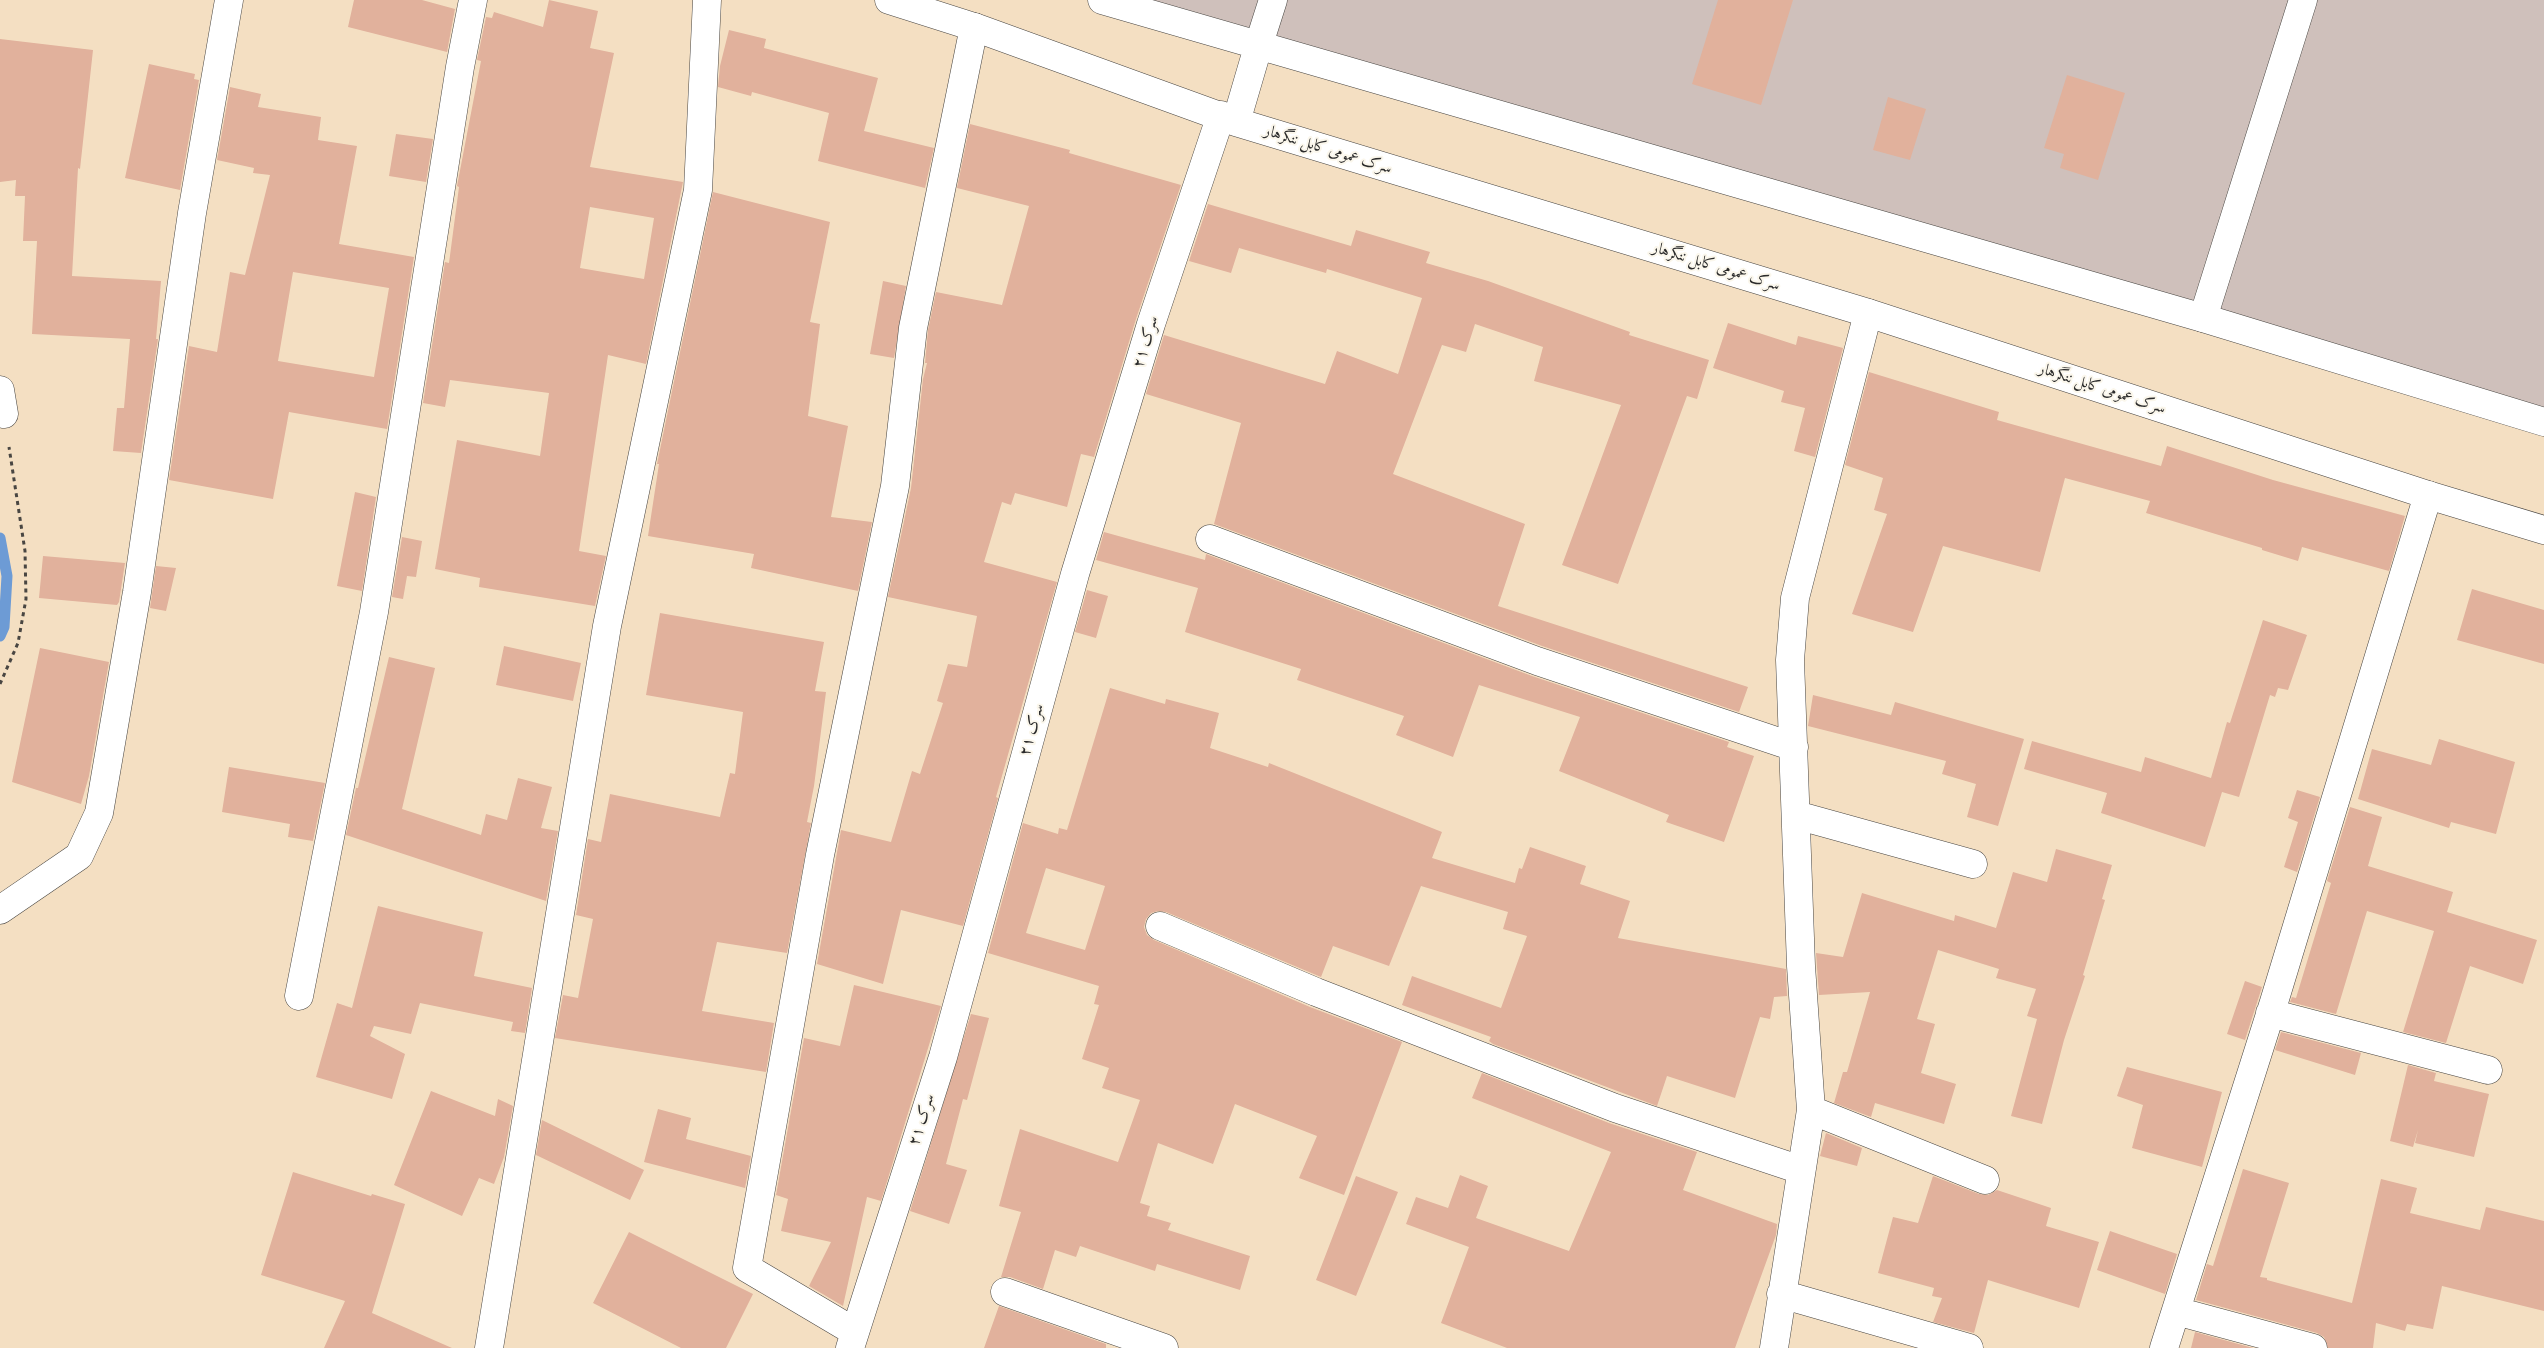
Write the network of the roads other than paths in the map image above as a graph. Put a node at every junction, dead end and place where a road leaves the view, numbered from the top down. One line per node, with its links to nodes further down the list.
1 (229, 0): 20 (main road)
2 (473, 0): 22 (main road)
3 (707, 0): 32 (main road)
4 (889, 0): 8 (main road, سرک عمومی کابل ننگرهار)
5 (1102, 0): 9 (main road)
6 (1273, 0): 9 (main road, سرک ۲۱)
7 (2303, 0): 12 (main road)
8 (974, 27): 10 (main road, سرک عمومی کابل ننگرهار); 31 (main road)
9 (1258, 47): 10 (main road, سرک ۲۱); 12 (main road)
10 (1228, 118): 11 (main road, سرک عمومی کابل ننگرهار); 31 (main road, سرک ۲۱)
11 (1868, 313): 14 (main road, سرک عمومی کابل ننگرهار); 17 (main road)
12 (2203, 318): 13 (main road)
13 (2544, 422)
14 (2428, 495): 15 (main road, سرک عمومی کابل ننگرهار); 23 (main road)
15 (2544, 530)
16 (1210, 539): 17 (main road)
17 (1794, 747): 18 (main road)
18 (1796, 815): 19 (main road); 25 (main road)
19 (1973, 864)
20 (0, 910)
21 (1160, 926): 26 (main road)
22 (300, 996)
23 (2270, 1013): 24 (main road); 30 (main road)
24 (2488, 1070)
25 (1811, 1110): 26 (main road); 27 (main road)
26 (1801, 1170): 29 (main road)
27 (1985, 1180)
28 (1005, 1292): 33 (main road)
29 (1781, 1294): 34 (main road); 35 (main road)
30 (2176, 1311): 36 (main road); 37 (main road)
31 (853, 1340)
32 (489, 1348)
33 (1164, 1348)
34 (1774, 1348)
35 (1969, 1348)
36 (2164, 1348)
37 (2313, 1348)

